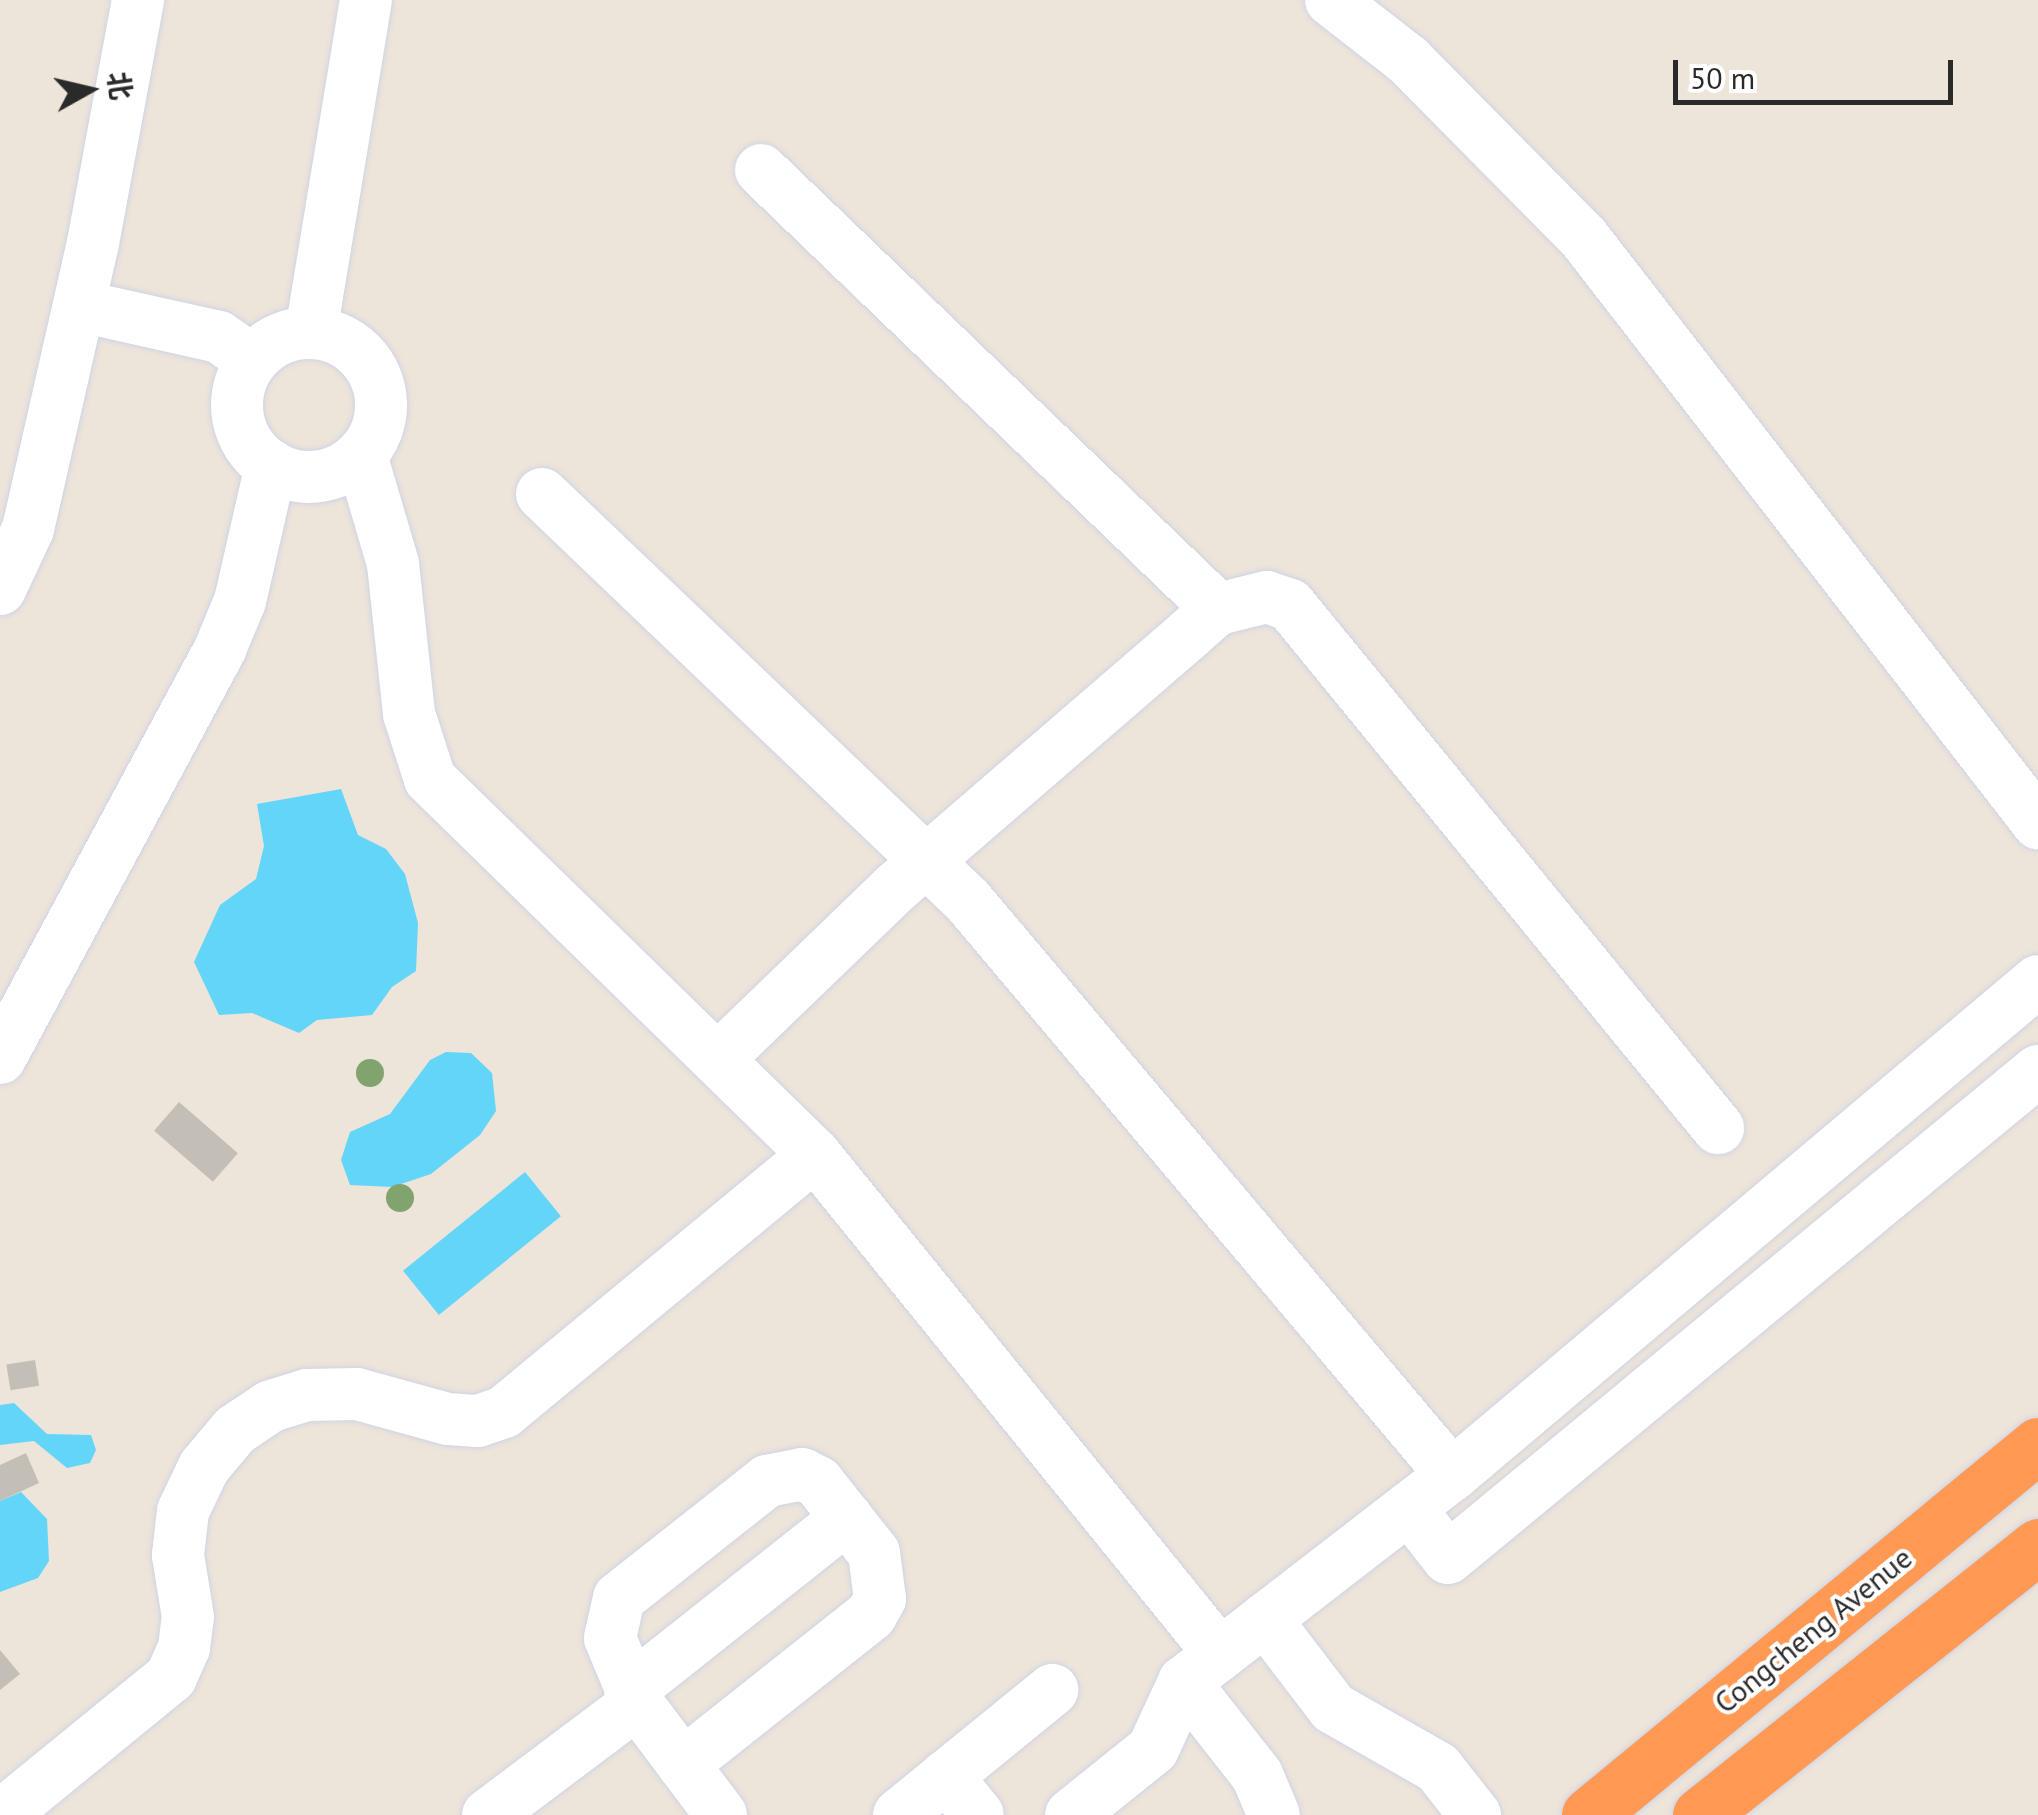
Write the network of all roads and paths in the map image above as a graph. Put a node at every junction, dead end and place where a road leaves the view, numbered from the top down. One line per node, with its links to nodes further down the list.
1 (138, 0): 5 (lane)
2 (366, 0): 6 (lane)
3 (1331, 0): 13 (lane)
4 (761, 170): 12 (lane)
5 (80, 306): 7 (lane); 11 (lane)
6 (311, 332): 7 (lane); 8 (lane)
7 (252, 360): 9 (lane)
8 (361, 455): 9 (lane); 18 (lane)
9 (272, 466): 17 (lane)
10 (542, 494): 14 (lane)
11 (0, 589)
12 (1218, 610): 14 (lane); 20 (lane)
13 (2038, 823)
14 (926, 863): 18 (lane); 23 (lane)
15 (2038, 981): 16 (lane)
16 (1996, 1016): 19 (lane); 23 (lane)
17 (0, 1058)
18 (718, 1059): 21 (lane)
19 (2038, 1069): 24 (lane)
20 (1718, 1128)
21 (816, 1155): 28 (lane); 33 (lane)
22 (2038, 1446): 40 (highway, Congcheng Avenue)
23 (1452, 1475): 24 (lane)
24 (1409, 1508): 27 (lane)
25 (847, 1518): 30 (lane); 30 (lane); 31 (lane)
26 (2038, 1546): 41 (highway)
27 (1265, 1619): 28 (lane); 39 (lane)
28 (1202, 1668): 37 (lane); 38 (lane)
29 (1052, 1690): 32 (lane)
30 (634, 1696): 31 (lane); 34 (lane)
31 (683, 1764): 35 (lane)
32 (962, 1796): 36 (lane)
33 (2, 1815)
34 (488, 1815)
35 (721, 1815)
36 (899, 1815)
37 (1071, 1815)
38 (1274, 1815)
39 (1475, 1815)
40 (1589, 1815)
41 (1700, 1815)

